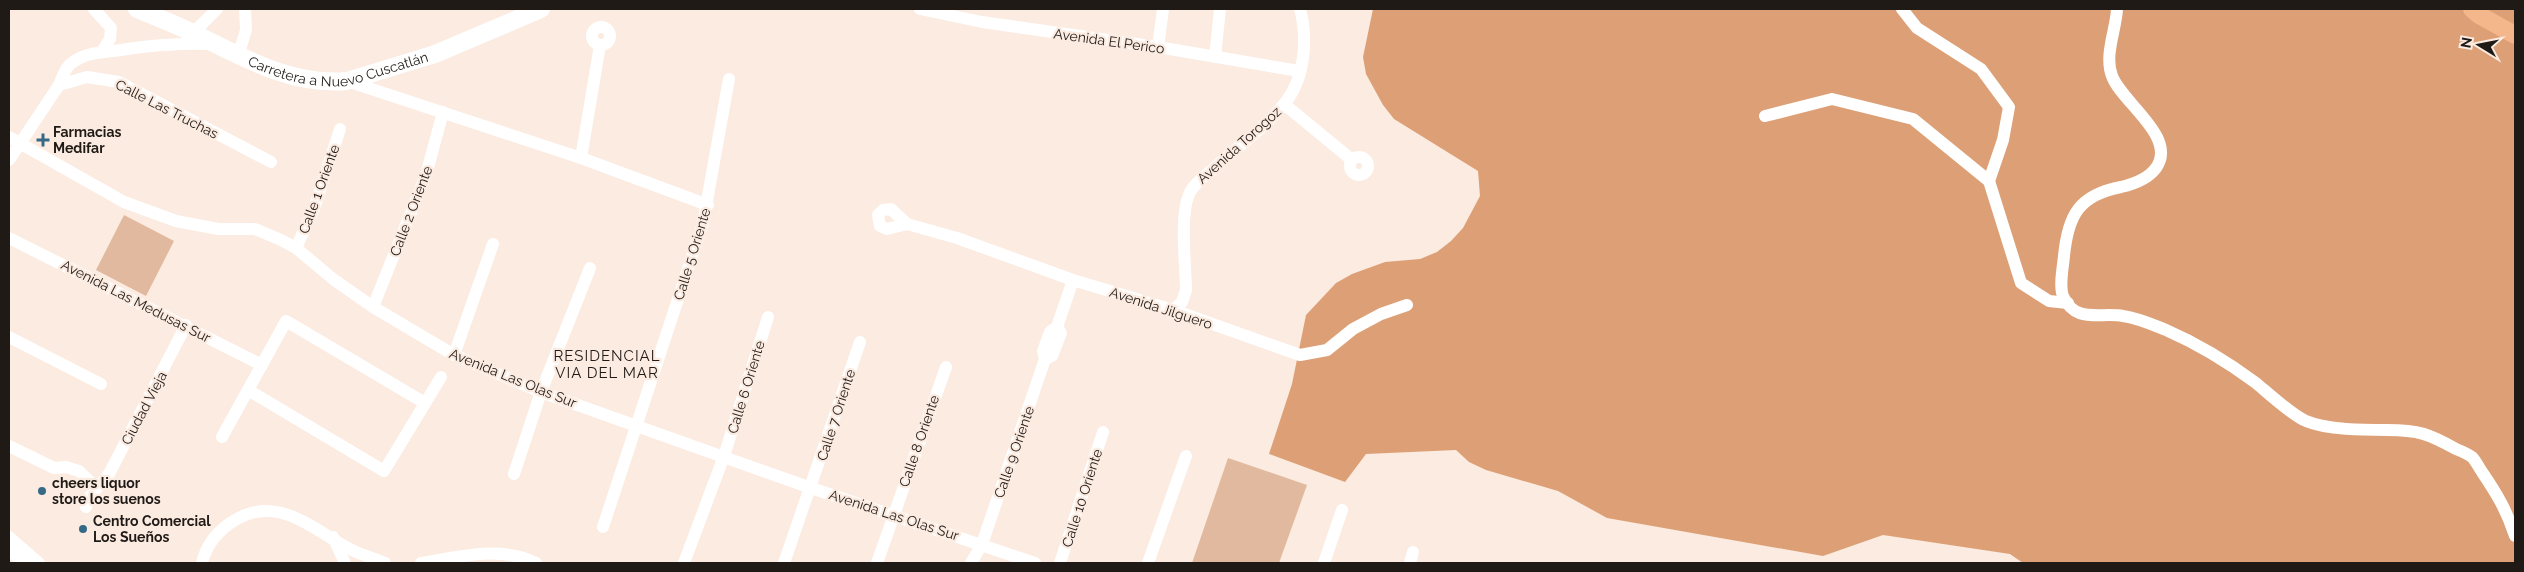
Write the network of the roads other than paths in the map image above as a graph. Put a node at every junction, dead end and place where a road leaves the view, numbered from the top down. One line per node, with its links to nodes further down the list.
1 (94, 9): 16 (street)
2 (137, 9): 12 (street, Carretera a Nuevo Cuscatlán)
3 (217, 9): 12 (street)
4 (243, 9): 17 (street)
5 (541, 9): 21 (street, Carretera a Nuevo Cuscatlán)
6 (920, 9): 15 (street, Avenida El Perico)
7 (1163, 9): 15 (street)
8 (1220, 9): 18 (street)
9 (1300, 9): 19 (street, Avenida Torogoz)
10 (1902, 9): 33 (street)
11 (2117, 9): 41 (street)
12 (193, 33): 13 (street, Carretera a Nuevo Cuscatlán)
13 (216, 44): 16 (street); 17 (street, Carretera a Nuevo Cuscatlán)
14 (600, 45): 29 (street)
15 (1158, 47): 18 (street, Avenida El Perico)
16 (103, 50): 22 (street)
17 (238, 56): 21 (street, Carretera a Nuevo Cuscatlán)
18 (1215, 57): 19 (street, Avenida El Perico)
19 (1299, 71): 23 (street, Avenida Torogoz)
20 (729, 79): 34 (street, Calle 5 Oriente)
21 (347, 81): 24 (street)
22 (59, 85): 28 (street); 32 (street, Calle Las Truchas)
23 (1284, 104): 31 (street); 44 (street, Avenida Torogoz)
24 (443, 112): 29 (street); 43 (street, Calle 2 Oriente)
25 (1765, 116): 33 (street)
26 (340, 129): 38 (street, Calle 1 Oriente)
27 (9, 137): 28 (street, Avenida Las Olas Sur)
28 (20, 144): 30 (street); 38 (street, Avenida Las Olas Sur)
29 (581, 158): 34 (street)
30 (9, 160)
31 (1352, 160)
32 (271, 162)
33 (1988, 181): 41 (street)
34 (708, 205): 57 (street, Calle 5 Oriente)
35 (907, 224): 40 (street, Avenida Jilguero)
36 (9, 238): 46 (street, Avenida Las Medusas Sur)
37 (493, 244): 49 (street)
38 (296, 248): 43 (street, Avenida Las Olas Sur)
39 (590, 268): 55 (street)
40 (1073, 280): 44 (street, Avenida Jilguero); 73 (street, Calle 9 Oriente)
41 (2068, 303): 70 (street)
42 (1407, 305): 44 (street, Avenida Jilguero)
43 (373, 307): 49 (street, Avenida Las Olas Sur)
44 (1173, 310)
45 (768, 317): 61 (street, Calle 6 Oriente)
46 (186, 325): 50 (street, Avenida Las Medusas Sur); 64 (street, Ciudad Vieja)
47 (9, 337): 53 (street)
48 (860, 342): 65 (street, Calle 7 Oriente)
49 (454, 355): 55 (street, Avenida Las Olas Sur)
50 (262, 365): 54 (street); 56 (street)
51 (946, 367): 68 (street, Calle 8 Oriente)
52 (440, 377): 56 (street)
53 (101, 384)
54 (248, 390): 56 (street); 59 (street)
55 (541, 392): 57 (street, Avenida Las Olas Sur); 63 (street)
56 (425, 403)
57 (638, 424): 61 (street, Avenida Las Olas Sur); 69 (street, Calle 5 Oriente)
58 (1103, 432): 87 (street, Calle 10 Oriente)
59 (222, 437)
60 (9, 446): 64 (street)
61 (724, 456): 65 (street, Avenida Las Olas Sur); 82 (street, Calle 6 Oriente)
62 (1186, 456): 88 (street)
63 (514, 474)
64 (97, 488): 66 (street, Ciudad Vieja)
65 (811, 488): 68 (street, Avenida Las Olas Sur); 83 (street, Calle 7 Oriente)
66 (86, 507)
67 (1342, 510): 89 (street)
68 (893, 516): 73 (street, Avenida Las Olas Sur); 84 (street, Calle 8 Oriente)
69 (603, 526)
70 (2515, 536)
71 (9, 537): 76 (street)
72 (333, 537): 77 (street); 78 (street); 79 (street)
73 (982, 544): 85 (street, Calle 9 Oriente); 86 (street, Avenida Las Olas Sur)
74 (9, 550): 75 (street)
75 (24, 563)
76 (39, 563)
77 (202, 563)
78 (344, 563)
79 (385, 563)
80 (422, 563): 81 (street)
81 (536, 563)
82 (684, 563)
83 (784, 563)
84 (877, 563)
85 (971, 563)
86 (1036, 563)
87 (1060, 563)
88 (1148, 563)
89 (1324, 563)

